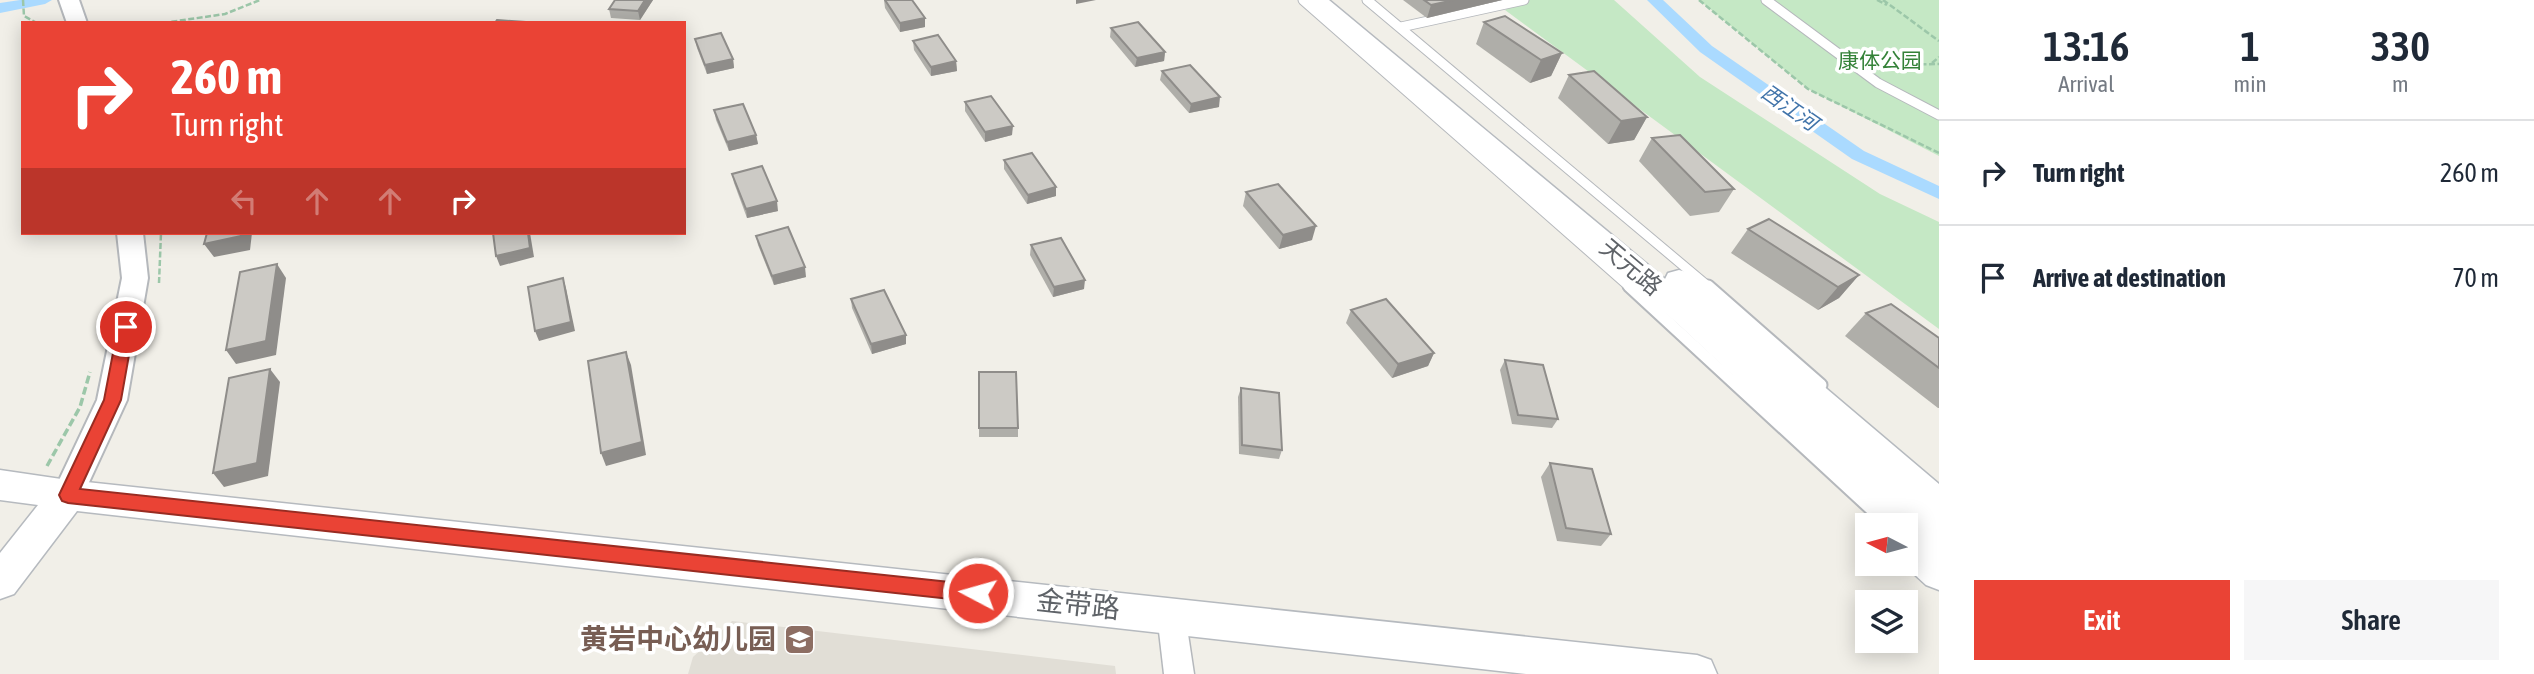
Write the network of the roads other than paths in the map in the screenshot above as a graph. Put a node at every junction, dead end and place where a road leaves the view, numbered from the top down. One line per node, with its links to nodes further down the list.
1 (69, 0): 8 (street)
2 (1303, 0): 18 (lane)
3 (1315, 0): 13 (main road, 天元路)
4 (1342, 0): 14 (main road, 天元路)
5 (1367, 0): 9 (lane)
6 (1524, 0): 9 (lane)
7 (1766, 0): 10 (lane)
8 (77, 21)
9 (1401, 27): 12 (lane)
10 (1939, 115)
11 (131, 235): 15 (street)
12 (1826, 388)
13 (1816, 432): 19 (main road); 20 (main road, 天元路)
14 (1904, 475): 16 (main road); 17 (main road, 天元路)
15 (34, 490): 23 (main road); 24 (main road, 金带路)
16 (1939, 495)
17 (1939, 506)
18 (1875, 513)
19 (1880, 513)
20 (1939, 544)
21 (1918, 553): 22 (main road)
22 (1939, 573)
23 (0, 582)
24 (1171, 614): 25 (street); 26 (main road, 金带路)
25 (1179, 674)
26 (1697, 674)

